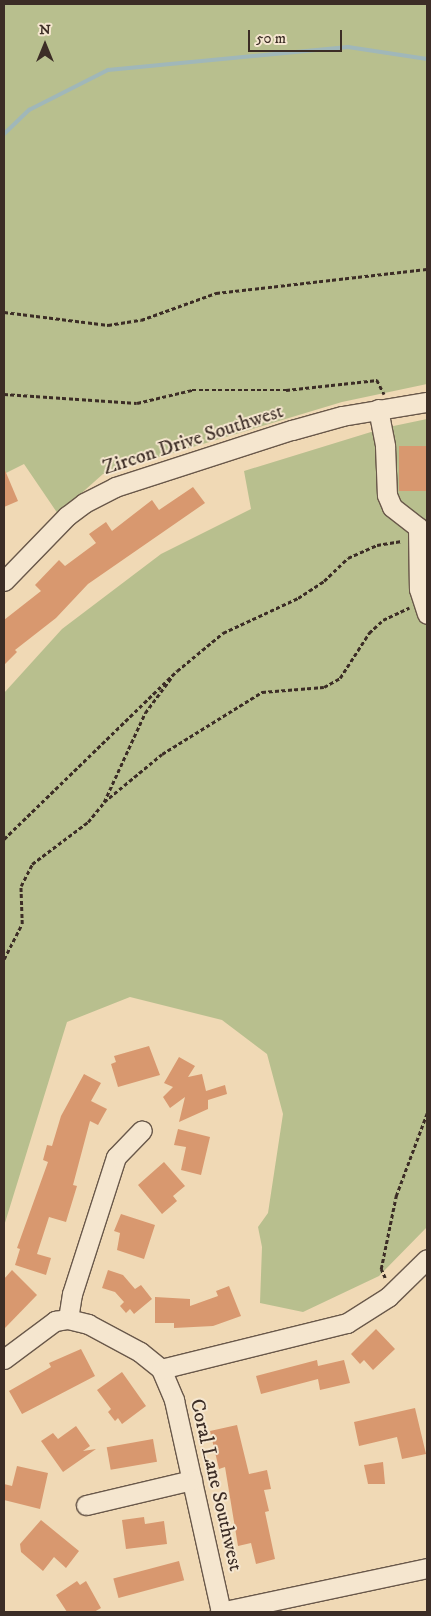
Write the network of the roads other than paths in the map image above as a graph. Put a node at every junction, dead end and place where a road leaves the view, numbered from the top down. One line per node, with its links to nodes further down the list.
1 (427, 402): 2 (street, Zircon Drive Southwest)
2 (385, 408): 3 (street); 4 (street, Zircon Drive Southwest)
3 (420, 517): 5 (street)
4 (4, 581)
5 (425, 607)
6 (142, 1130): 8 (street)
7 (427, 1259): 10 (street)
8 (68, 1319): 9 (street); 10 (street)
9 (4, 1359)
10 (161, 1369): 11 (street, Coral Lane Southwest)
11 (192, 1480): 12 (street); 14 (street, Coral Lane Southwest)
12 (86, 1504)
13 (427, 1568): 14 (street)
14 (220, 1612)

